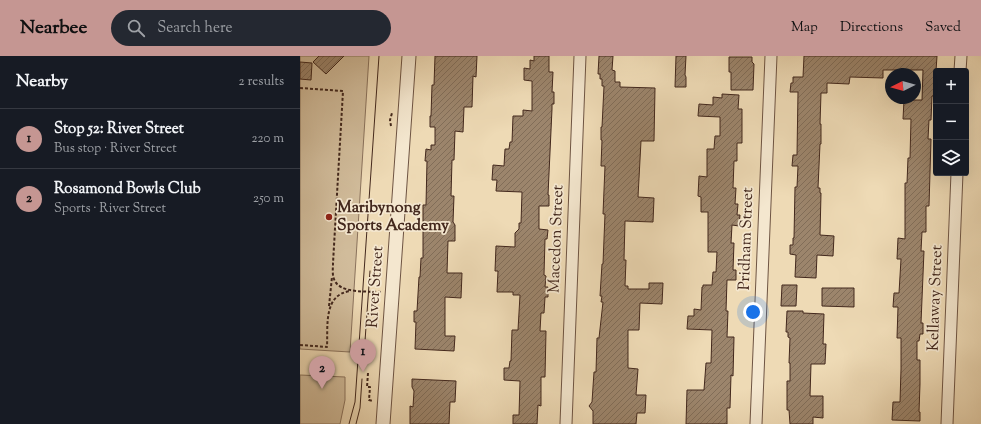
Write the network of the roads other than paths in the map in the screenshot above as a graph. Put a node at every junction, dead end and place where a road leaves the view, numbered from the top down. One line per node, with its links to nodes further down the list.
1 (409, 56): 7 (street, River Street)
2 (580, 56): 8 (street, Macedon Street)
3 (771, 56): 9 (street, Pridham Street)
4 (961, 56): 5 (street)
5 (960, 68)
6 (957, 176): 10 (street, Kellaway Street)
7 (383, 424)
8 (566, 424)
9 (756, 424)
10 (947, 424)

